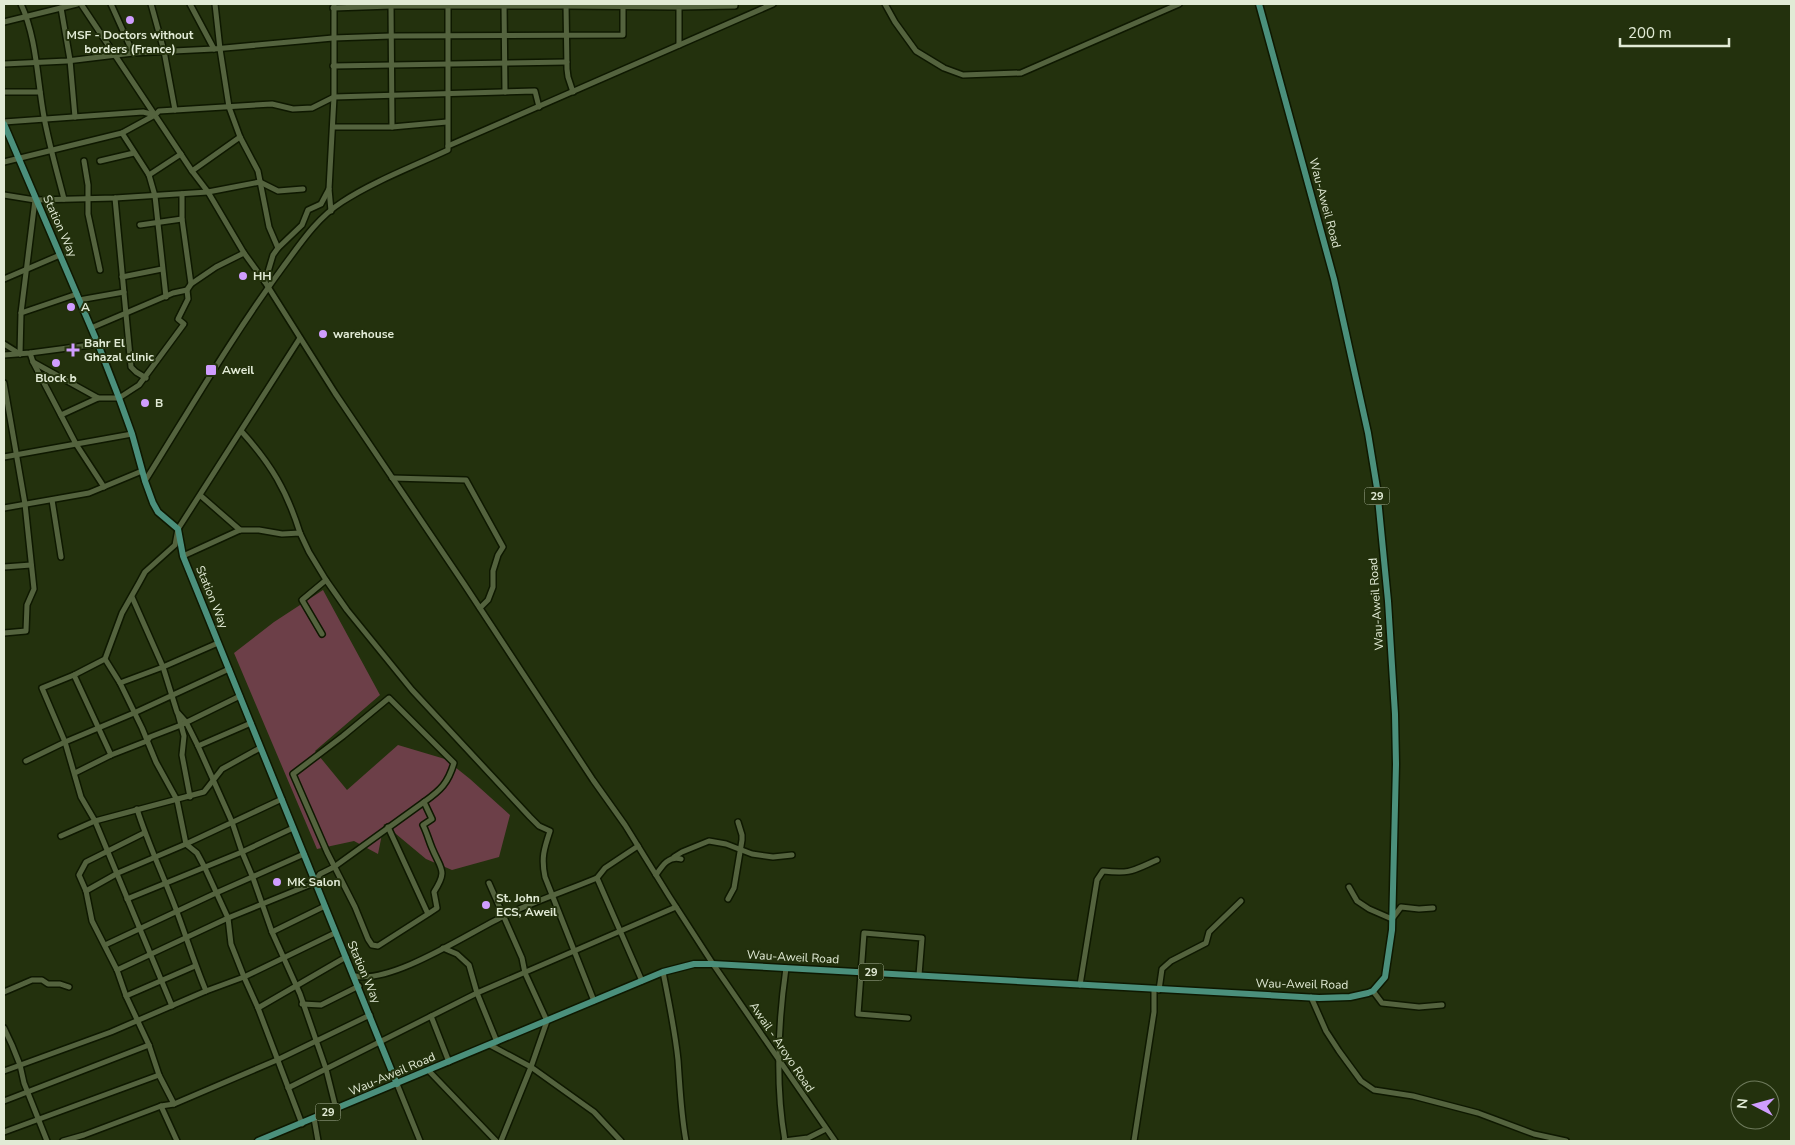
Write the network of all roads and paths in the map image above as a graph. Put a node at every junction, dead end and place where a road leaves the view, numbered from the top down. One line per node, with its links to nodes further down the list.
1 (21, 4): 21 (street)
2 (77, 4): 20 (street)
3 (81, 4): 32 (street, Awail - Aroyo Road)
4 (111, 4): 31 (street)
5 (151, 4): 30 (street)
6 (190, 4): 29 (street)
7 (215, 4): 29 (street)
8 (735, 4): 19 (street)
9 (773, 4): 28 (street)
10 (885, 4): 11 (street)
11 (1179, 4)
12 (1260, 4): 207 (main road, Wau-Aweil Road / 29)
13 (391, 5): 14 (street); 18 (street); 25 (street)
14 (448, 5): 15 (street); 26 (street)
15 (504, 5): 16 (street); 23 (street)
16 (566, 5): 17 (street); 24 (street)
17 (623, 5): 19 (street); 24 (street)
18 (333, 6): 27 (street)
19 (679, 6): 28 (street)
20 (61, 8): 21 (street); 33 (street)
21 (26, 16): 22 (street); 35 (street)
22 (4, 22)
23 (504, 35): 24 (street); 26 (street); 38 (street)
24 (566, 35): 34 (street)
25 (391, 36): 26 (street); 27 (street); 39 (street)
26 (448, 36): 37 (street)
27 (333, 38): 29 (street); 40 (street)
28 (679, 45): 44 (street)
29 (217, 49): 30 (street); 49 (street)
30 (164, 51): 31 (street); 50 (street)
31 (133, 53): 32 (street)
32 (116, 55): 33 (street); 51 (street, Awail - Aroyo Road)
33 (70, 60): 35 (street); 52 (street)
34 (567, 62): 38 (street); 44 (street)
35 (37, 63): 36 (street); 42 (street)
36 (4, 64)
37 (448, 64): 38 (street); 39 (street); 45 (street)
38 (504, 64): 43 (street)
39 (391, 65): 40 (street); 46 (street)
40 (333, 66): 47 (street)
41 (4, 92): 42 (street)
42 (40, 92): 53 (street)
43 (505, 92): 45 (street); 48 (street)
44 (573, 92): 48 (street)
45 (447, 94): 46 (street); 54 (street)
46 (391, 96): 47 (street); 57 (street)
47 (334, 97): 49 (street); 56 (street)
48 (539, 106): 60 (street)
49 (229, 107): 50 (street); 59 (street)
50 (175, 110): 51 (street)
51 (154, 115): 52 (street); 58 (street); 63 (street, Awail - Aroyo Road)
52 (75, 117): 53 (street)
53 (44, 119): 55 (street); 61 (street)
54 (447, 122): 57 (street); 60 (street)
55 (4, 123): 64 (main road, Station Way)
56 (333, 127): 57 (street); 72 (street)
57 (392, 127)
58 (122, 133): 61 (street); 62 (street)
59 (240, 137): 68 (street); 70 (street)
60 (448, 146): 81 (street)
61 (52, 151): 64 (street); 78 (street)
62 (134, 153): 66 (street); 69 (street)
63 (181, 154): 68 (street, Awail - Aroyo Road); 69 (street)
64 (18, 159): 67 (street); 80 (main road, Station Way)
65 (84, 161): 79 (street)
66 (100, 161)
67 (4, 162)
68 (192, 171): 73 (street, Awail - Aroyo Road)
69 (149, 175): 76 (street)
70 (260, 182): 71 (street); 73 (street); 85 (street)
71 (303, 189)
72 (329, 189): 81 (street); 85 (street)
73 (208, 192): 74 (street); 86 (street, Awail - Aroyo Road)
74 (182, 194): 76 (street); 82 (street)
75 (4, 195): 80 (street)
76 (155, 196): 77 (street); 83 (street)
77 (114, 198): 79 (street); 91 (street)
78 (64, 199): 79 (street); 80 (street)
79 (88, 199): 90 (street)
80 (36, 200): 87 (main road, Station Way); 88 (street)
81 (331, 211): 94 (street)
82 (182, 219): 83 (street); 93 (street)
83 (157, 222): 84 (street); 89 (street)
84 (140, 225)
85 (278, 248): 94 (street)
86 (244, 253): 93 (street); 94 (street, Awail - Aroyo Road)
87 (60, 255): 88 (street); 98 (main road, Station Way)
88 (26, 269): 92 (street); 99 (street)
89 (162, 269): 91 (street); 97 (street)
90 (100, 270)
91 (122, 277): 96 (street)
92 (4, 279)
93 (191, 284): 95 (street)
94 (267, 284): 102 (street, Awail - Aroyo Road); 122 (street)
95 (187, 290): 97 (street); 109 (street)
96 (124, 292): 98 (street); 100 (street)
97 (166, 296): 100 (street)
98 (78, 297): 99 (street); 101 (main road, Station Way)
99 (21, 313): 105 (street)
100 (126, 314): 101 (street); 109 (street)
101 (91, 328): 104 (main road, Station Way)
102 (300, 338): 115 (street); 121 (street, Awail - Aroyo Road)
103 (4, 344): 105 (street)
104 (98, 344): 106 (street); 112 (main road, Station Way)
105 (20, 354): 106 (street); 107 (street)
106 (30, 354): 108 (street)
107 (4, 355)
108 (33, 362): 111 (street); 114 (street)
109 (146, 378): 112 (street)
110 (4, 383): 113 (street)
111 (98, 398): 112 (street); 114 (street)
112 (119, 398): 116 (main road, Station Way)
113 (5, 402): 118 (street)
114 (61, 415): 117 (street)
115 (242, 432): 124 (street); 130 (street)
116 (132, 434): 117 (street); 120 (main road, Station Way)
117 (76, 444): 118 (street); 123 (street)
118 (17, 455): 119 (street); 126 (street)
119 (4, 456)
120 (142, 471): 122 (main road, Station Way); 123 (street)
121 (392, 478): 137 (street, Awail - Aroyo Road); 137 (street)
122 (144, 481): 128 (main road, Station Way)
123 (104, 487): 125 (street)
124 (201, 496): 128 (street); 129 (street)
125 (52, 500): 126 (street); 132 (street)
126 (25, 504): 127 (street); 133 (street)
127 (4, 508)
128 (178, 529): 131 (main road, Station Way); 136 (street)
129 (240, 530): 130 (street); 131 (street)
130 (300, 533): 135 (street)
131 (183, 556): 140 (main road, Station Way)
132 (61, 557)
133 (31, 565): 134 (street); 138 (street)
134 (4, 567)
135 (326, 580): 139 (street); 195 (street)
136 (132, 597): 141 (street); 142 (street)
137 (480, 608): 173 (street, Awail - Aroyo Road)
138 (4, 633)
139 (322, 634)
140 (218, 643): 142 (street); 143 (main road, Station Way)
141 (105, 659): 144 (street); 145 (street)
142 (163, 667): 145 (street); 146 (street)
143 (229, 669): 146 (street); 147 (main road, Station Way)
144 (74, 675): 151 (street); 153 (street)
145 (120, 684): 148 (street)
146 (173, 696): 148 (street); 150 (street)
147 (240, 696): 149 (main road, Station Way); 150 (street)
148 (134, 714): 151 (street); 152 (street)
149 (250, 722): 154 (street); 155 (main road, Station Way)
150 (183, 723): 152 (street); 154 (street); 160 (street)
151 (98, 729): 153 (street); 156 (street)
152 (147, 741): 156 (street); 162 (street)
153 (65, 742): 157 (street); 158 (street)
154 (198, 746): 159 (street)
155 (260, 748): 159 (street); 161 (main road, Station Way)
156 (111, 755): 158 (street)
157 (26, 761)
158 (75, 772): 165 (street)
159 (214, 779): 160 (street); 166 (street)
160 (190, 797): 162 (street)
161 (282, 799): 166 (street); 169 (main road, Station Way)
162 (177, 800): 164 (street); 172 (street)
163 (424, 802): 168 (street); 183 (street); 204 (street)
164 (137, 809): 165 (street); 170 (street)
165 (95, 821): 171 (street); 174 (street)
166 (232, 822): 172 (street); 176 (street)
167 (738, 822): 175 (street)
168 (388, 827): 183 (street); 204 (street)
169 (293, 828): 176 (street); 177 (main road, Station Way)
170 (144, 833): 174 (street); 179 (street)
171 (61, 836)
172 (186, 844): 179 (street); 184 (street)
173 (638, 846): 186 (street, Awail - Aroyo Road); 188 (street)
174 (107, 850): 185 (street); 193 (street)
175 (740, 850): 178 (street); 180 (street); 196 (street)
176 (242, 852): 184 (street); 187 (street)
177 (304, 854): 187 (street); 189 (main road, Station Way)
178 (792, 854)
179 (155, 857): 185 (street); 191 (street)
180 (674, 858): 181 (street); 186 (street)
181 (681, 859)
182 (1158, 860): 231 (street)
183 (334, 867): 189 (street); 204 (street)
184 (205, 868): 191 (street); 194 (street)
185 (118, 873): 193 (street); 197 (street)
186 (656, 875): 201 (street, Awail - Aroyo Road)
187 (253, 878): 194 (street); 199 (street)
188 (597, 878): 195 (street); 209 (street)
189 (314, 883): 199 (street); 200 (main road, Station Way)
190 (489, 883): 205 (street)
191 (166, 884): 197 (street); 203 (street)
192 (1349, 887): 207 (street)
193 (86, 891): 213 (street)
194 (216, 893): 203 (street); 206 (street)
195 (552, 897): 205 (street); 215 (street)
196 (728, 899)
197 (127, 900): 208 (street)
198 (1241, 901): 235 (street)
199 (263, 904): 206 (street); 210 (street)
200 (325, 906): 210 (street); 211 (main road, Station Way)
201 (676, 907): 209 (street); 219 (street, Awail - Aroyo Road)
202 (1433, 908): 207 (street)
203 (177, 911): 208 (street); 212 (street)
204 (428, 914)
205 (503, 916): 214 (street); 225 (street)
206 (228, 918): 212 (street); 228 (street)
207 (1392, 919): 237 (main road, Wau-Aweil Road / 29)
208 (139, 929): 213 (street); 216 (street)
209 (621, 931): 215 (street); 230 (street)
210 (272, 932): 217 (street)
211 (336, 933): 217 (street); 218 (main road, Station Way)
212 (186, 937): 216 (street); 220 (street)
213 (105, 945): 222 (street)
214 (443, 948): 226 (street); 239 (street)
215 (575, 951): 225 (street); 242 (street)
216 (150, 954): 222 (street); 229 (street)
217 (283, 957): 228 (street); 232 (street)
218 (346, 957): 226 (main road, Station Way); 232 (street)
219 (713, 964): 221 (main road, Wau-Aweil Road / 29); 223 (main road, Wau-Aweil Road / 29); 258 (street, Awail - Aroyo Road)
220 (195, 966): 229 (street); 236 (street)
221 (786, 968): 224 (main road, Wau-Aweil Road / 29); 258 (street)
222 (117, 970): 240 (street)
223 (663, 972): 230 (main road, Wau-Aweil Road / 29); 288 (street)
224 (861, 972): 227 (main road, Wau-Aweil Road / 29); 227 (street); 249 (street)
225 (525, 974): 239 (street); 251 (street)
226 (355, 976): 233 (main road, Station Way)
227 (919, 976): 231 (main road, Wau-Aweil Road / 29)
228 (244, 977): 236 (street); 246 (street)
229 (161, 980): 240 (street); 245 (street)
230 (642, 981): 242 (main road, Wau-Aweil Road / 29)
231 (1080, 985): 235 (main road, Wau-Aweil Road / 29)
232 (297, 986): 243 (street); 246 (street)
233 (359, 986): 243 (street); 247 (main road, Station Way)
234 (69, 987): 238 (street)
235 (1156, 990): 241 (main road, Wau-Aweil Road / 29); 291 (street)
236 (206, 991): 245 (street)
237 (1373, 991): 241 (main road, Wau-Aweil Road / 29); 244 (street)
238 (4, 992)
239 (477, 993): 248 (street); 255 (street)
240 (126, 996): 250 (street)
241 (1312, 998): 292 (street)
242 (594, 1001): 251 (main road, Wau-Aweil Road / 29)
243 (302, 1004): 253 (street)
244 (1442, 1005)
245 (172, 1006): 250 (street)
246 (258, 1008): 259 (street)
247 (370, 1015): 253 (street); 254 (main road, Station Way)
248 (431, 1016): 254 (street); 260 (street)
249 (908, 1018)
250 (139, 1020): 256 (street); 261 (street)
251 (547, 1021): 255 (main road, Wau-Aweil Road / 29); 262 (street)
252 (4, 1028): 261 (street)
253 (317, 1040): 259 (street); 263 (street)
254 (379, 1042): 263 (street); 267 (main road, Station Way)
255 (498, 1042): 257 (main road, Wau-Aweil Road / 29)
256 (149, 1045): 266 (street); 269 (street)
257 (490, 1045): 260 (main road, Wau-Aweil Road / 29); 262 (street)
258 (778, 1057): 277 (street, Awail - Aroyo Road); 289 (street)
259 (277, 1060): 268 (street); 271 (street)
260 (449, 1062): 265 (main road, Wau-Aweil Road / 29)
261 (20, 1065): 264 (street); 269 (street)
262 (531, 1067): 286 (street); 287 (street)
263 (326, 1068): 268 (street); 273 (street)
264 (4, 1071)
265 (429, 1071): 267 (main road, Wau-Aweil Road / 29); 285 (street)
266 (159, 1075): 271 (street); 275 (street)
267 (398, 1084): 273 (main road, Wau-Aweil Road / 29); 284 (street)
268 (288, 1088): 276 (street)
269 (29, 1091): 270 (street); 275 (street)
270 (4, 1101)
271 (174, 1104): 272 (street)
272 (161, 1106): 280 (street); 281 (street)
273 (336, 1109): 274 (main road, Wau-Aweil Road / 29)
274 (314, 1118): 276 (main road, Wau-Aweil Road / 29); 283 (street)
275 (38, 1120): 278 (street); 279 (street)
276 (302, 1124): 282 (main road, Wau-Aweil Road / 29)
277 (826, 1128): 289 (street); 290 (street, Awail - Aroyo Road)
278 (4, 1132)
279 (47, 1141)
280 (63, 1141)
281 (178, 1141)
282 (258, 1141)
283 (318, 1141)
284 (420, 1141)
285 (496, 1141)
286 (501, 1141)
287 (621, 1141)
288 (686, 1141)
289 (784, 1141)
290 (835, 1141)
291 (1134, 1141)
292 (1566, 1141)

